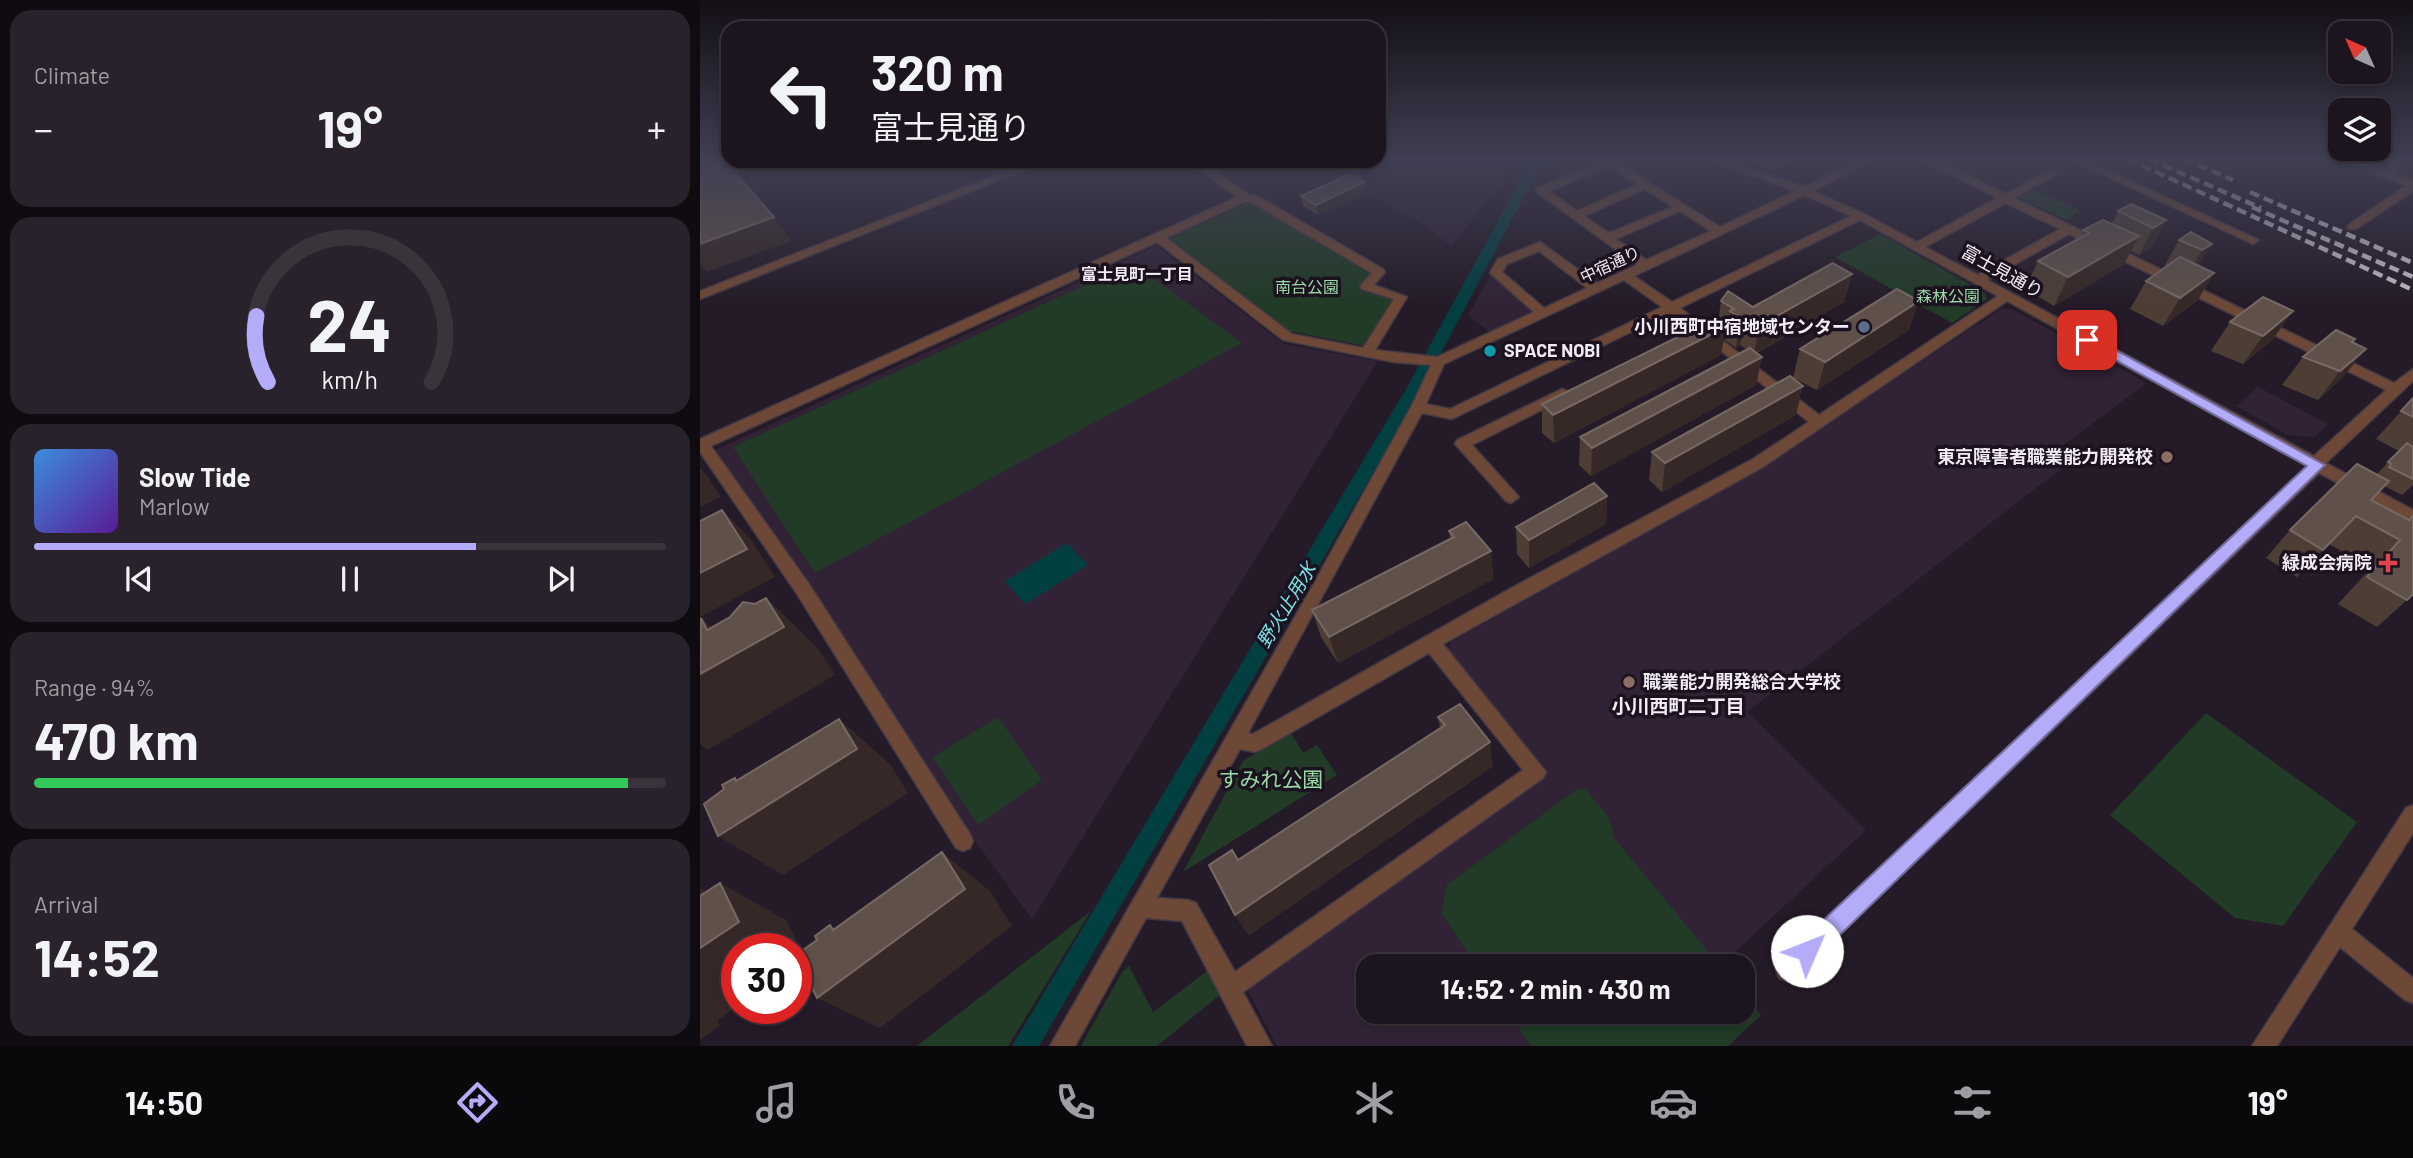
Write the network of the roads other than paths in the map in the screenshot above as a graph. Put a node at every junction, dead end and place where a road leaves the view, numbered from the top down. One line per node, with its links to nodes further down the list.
1 (923, 208): 29 (street)
2 (1223, 208): 19 (street)
3 (1270, 208): 33 (street)
4 (1566, 208): 14 (street)
5 (1593, 208): 14 (street)
6 (1679, 208): 20 (street)
7 (1682, 208): 18 (street)
8 (1770, 208): 18 (street, 中宿通り)
9 (1842, 208): 15 (street, 富士見通り)
10 (1987, 208): 22 (street)
11 (2029, 208): 17 (street)
12 (2182, 208): 21 (street)
13 (2381, 208): 16 (street)
14 (1576, 215): 20 (street)
15 (1860, 216): 22 (street, 富士見通り); 31 (street)
16 (2352, 227)
17 (2071, 228): 26 (street); 27 (street)
18 (1719, 232): 23 (street, 中宿通り)
19 (1158, 237): 33 (street); 40 (street)
20 (1608, 238): 23 (street)
21 (2253, 240)
22 (1918, 246): 26 (street, 富士見通り)
23 (1645, 265): 24 (street, 中宿通り)
24 (1625, 275): 28 (street, 中宿通り); 31 (street)
25 (2204, 275): 27 (street)
26 (1979, 279): 30 (street, 富士見通り)
27 (2187, 286): 37 (street)
28 (1596, 288): 32 (street, 中宿通り); 32 (street)
29 (700, 295)
30 (2008, 295): 39 (street); 41 (street, 富士見通り)
31 (1671, 307): 38 (street); 39 (street)
32 (1542, 313): 34 (street, 中宿通り)
33 (1367, 352): 34 (street)
34 (1431, 361): 38 (street)
35 (2413, 373): 37 (street)
36 (1574, 388): 42 (street)
37 (2396, 389): 41 (street)
38 (1418, 407): 45 (street)
39 (1819, 422): 44 (street)
40 (701, 445): 47 (street)
41 (2317, 464): 43 (street, 富士見通り); 50 (street)
42 (1511, 497)
43 (2413, 517)
44 (1432, 643): 45 (street); 51 (street)
45 (1234, 739): 48 (street)
46 (2413, 816): 49 (street)
47 (963, 841)
48 (1141, 907): 51 (street); 53 (street)
49 (2339, 932): 52 (street); 55 (street)
50 (1787, 970)
51 (1231, 987): 54 (street)
52 (2413, 992)
53 (1062, 1046)
54 (1260, 1046)
55 (2264, 1046)

